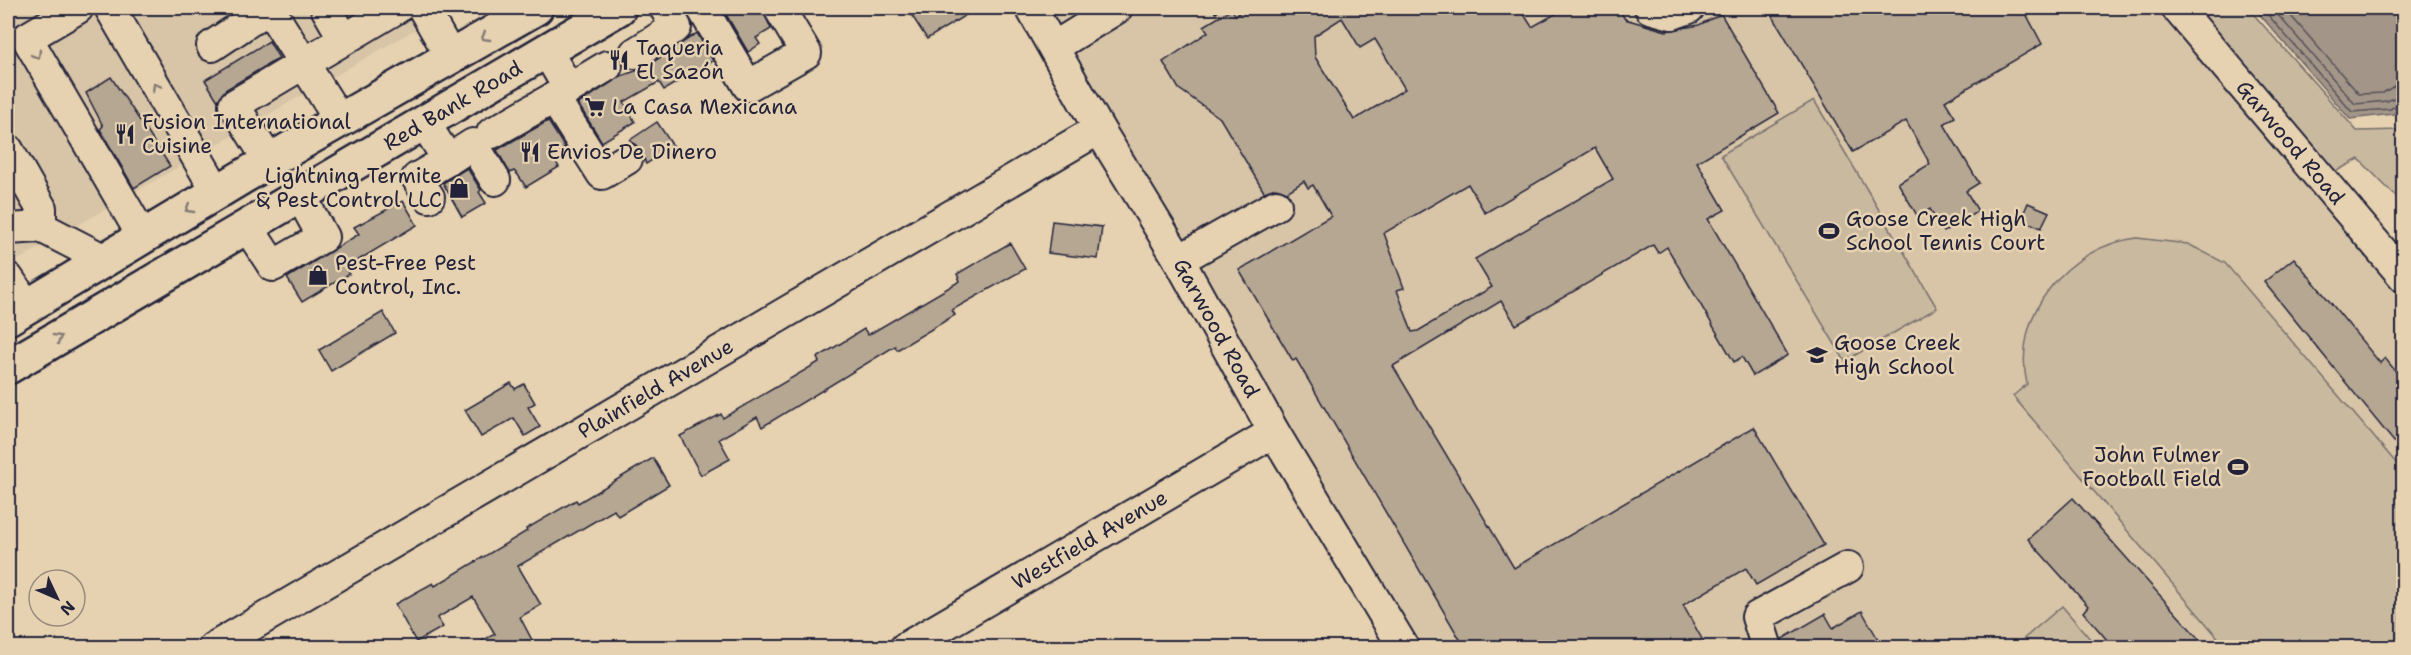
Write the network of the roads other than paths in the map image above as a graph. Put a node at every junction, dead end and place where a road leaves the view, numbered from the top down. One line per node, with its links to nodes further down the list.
1 (78, 8): 42 (street, one-way to 42)
2 (110, 8): 35 (street, one-way to 2)
3 (268, 8): 17 (street); 22 (street)
4 (326, 8): 16 (street)
5 (397, 8): 16 (street)
6 (423, 8): 21 (street)
7 (536, 8): 21 (main road, Red Bank Road, one-way to 21)
8 (619, 8): 19 (main road, Red Bank Road)
9 (779, 8): 15 (street)
10 (1117, 8): 18 (street)
11 (1650, 8): 12 (street)
12 (1689, 8)
13 (2178, 8): 46 (street, Garwood Road)
14 (1042, 11): 18 (street, Garwood Road)
15 (683, 16): 20 (street)
16 (344, 39): 22 (street)
17 (212, 46)
18 (1054, 47): 27 (street, Garwood Road)
19 (546, 50): 24 (street); 26 (main road, Red Bank Road)
20 (635, 53)
21 (451, 57): 25 (main road, Red Bank Road)
22 (305, 63): 25 (street); 32 (street)
23 (607, 66): 24 (street)
24 (562, 93): 28 (street); 30 (street)
25 (340, 121): 32 (main road, Red Bank Road)
26 (424, 122): 31 (street); 36 (main road, Red Bank Road)
27 (1099, 129): 44 (street, Garwood Road); 51 (street, Plainfield Avenue)
28 (492, 133)
29 (8, 150): 34 (street)
30 (627, 159)
31 (447, 160): 33 (street); 37 (street)
32 (269, 161): 35 (main road, Red Bank Road)
33 (495, 180)
34 (16, 184): 40 (street)
35 (217, 192): 42 (main road, Red Bank Road, one-way to 42)
36 (300, 195): 39 (main road, Red Bank Road); 39 (street)
37 (429, 197)
38 (1276, 205): 44 (street)
39 (247, 226): 48 (main road, Red Bank Road, one-way to 39)
40 (41, 227): 41 (street); 43 (street)
41 (8, 229)
42 (143, 237): 43 (main road, Red Bank Road)
43 (105, 260): 47 (main road, Red Bank Road)
44 (1179, 260): 49 (street, Garwood Road)
45 (8, 278): 47 (street)
46 (2403, 278)
47 (17, 312)
48 (8, 367)
49 (1274, 432): 52 (street, Westfield Avenue); 53 (street, Garwood Road)
50 (1848, 567): 54 (street)
51 (213, 648)
52 (905, 648)
53 (1404, 648)
54 (1767, 648)

